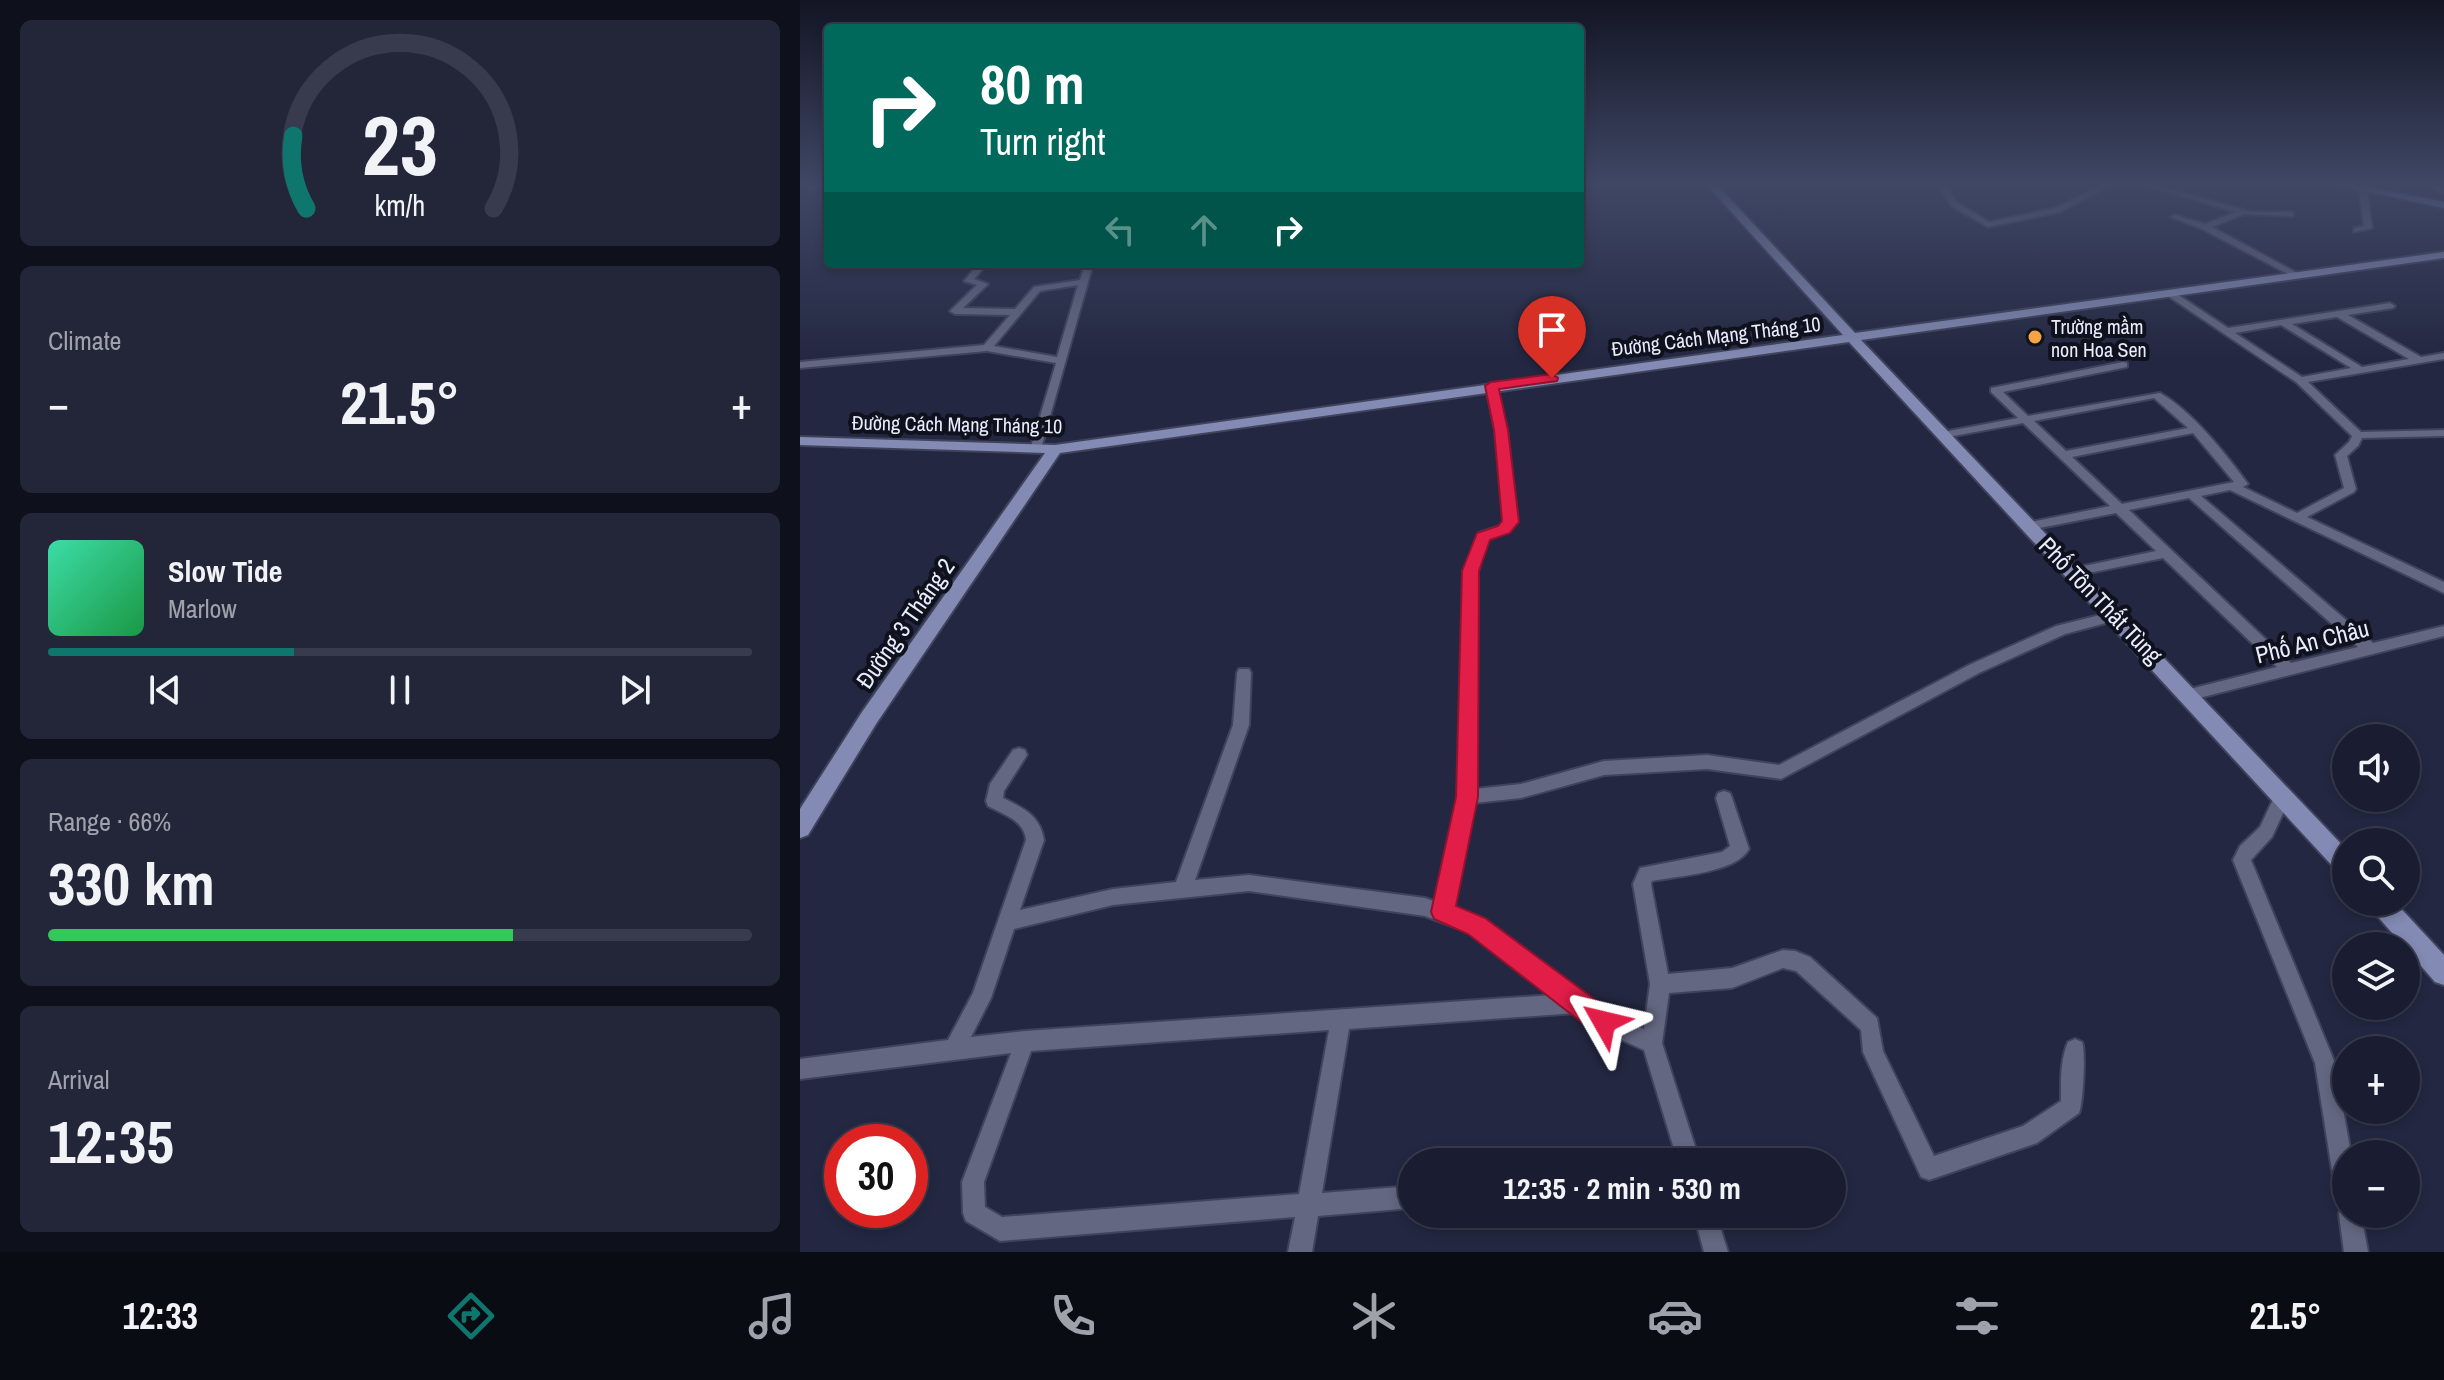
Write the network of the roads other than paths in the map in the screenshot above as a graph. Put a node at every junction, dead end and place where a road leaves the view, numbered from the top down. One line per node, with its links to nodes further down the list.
1 (1765, 243): 14 (main road, Phố Tôn Thất Tùng)
2 (2236, 243): 6 (street)
3 (2444, 255): 6 (main road, Đường Cách Mạng Tháng 10)
4 (979, 268): 10 (street)
5 (1088, 268): 7 (street)
6 (2295, 274): 8 (main road, Đường Cách Mạng Tháng 10)
7 (1084, 282): 10 (street); 18 (street)
8 (2171, 294): 13 (street); 14 (main road, Đường Cách Mạng Tháng 10)
9 (2390, 306): 11 (street)
10 (1016, 312): 15 (street)
11 (2339, 314): 12 (street); 17 (street)
12 (2284, 323): 13 (street); 21 (street)
13 (2227, 331): 22 (street)
14 (1852, 339): 23 (main road, Đường Cách Mạng Tháng 10); 27 (main road, Phố Tôn Thất Tùng)
15 (987, 348): 18 (street); 19 (street)
16 (2444, 356): 17 (street)
17 (2417, 359): 21 (street)
18 (1061, 361): 30 (street)
19 (800, 365)
20 (2123, 365): 24 (street)
21 (2359, 369): 22 (street)
22 (2300, 380): 28 (street)
23 (1491, 386): 30 (main road, Đường Cách Mạng Tháng 10); 48 (street)
24 (2024, 419): 25 (street); 27 (street); 31 (street)
25 (2193, 430): 31 (street); 32 (street)
26 (2444, 433): 28 (street)
27 (1943, 435): 36 (main road, Phố Tôn Thất Tùng)
28 (2358, 435): 35 (street)
29 (800, 441): 30 (main road, Đường Cách Mạng Tháng 10)
30 (1046, 449): 50 (main road, Đường 3 Tháng 2)
31 (2062, 455): 34 (street)
32 (2231, 486): 33 (street); 35 (street)
33 (2191, 494): 34 (street); 42 (street)
34 (2119, 509): 36 (street); 37 (street)
35 (2296, 518): 39 (street)
36 (2030, 526): 38 (main road, Phố Tôn Thất Tùng)
37 (2165, 553): 38 (street); 43 (street)
38 (2074, 572): 40 (main road, Phố Tôn Thất Tùng)
39 (2444, 588)
40 (2116, 616): 45 (main road, Phố Tôn Thất Tùng); 48 (street)
41 (2444, 631): 42 (street, Phố An Châu)
42 (2371, 650): 43 (street, Phố An Châu)
43 (2288, 669): 45 (street, Phố An Châu)
44 (1244, 673): 52 (street)
45 (2191, 694): 47 (main road, Phố Tôn Thất Tùng)
46 (1019, 755): 55 (street)
47 (2283, 796): 51 (main road, Phố Tôn Thất Tùng); 65 (street)
48 (1467, 797): 53 (street)
49 (1724, 798): 57 (street)
50 (800, 828)
51 (2332, 850)
52 (1183, 889): 53 (street); 55 (street)
53 (1443, 912): 58 (street)
54 (2393, 916): 56 (main road)
55 (1008, 922): 62 (street)
56 (2444, 973)
57 (1660, 984): 61 (street); 63 (street)
58 (1578, 1003): 59 (street); 61 (street)
59 (1341, 1020): 60 (street); 68 (street)
60 (1025, 1041): 62 (street); 68 (street)
61 (1652, 1043): 66 (street)
62 (954, 1049): 64 (street)
63 (2075, 1049)
64 (800, 1069)
65 (2338, 1140)
66 (1685, 1148)
67 (1398, 1198): 68 (street)
68 (1307, 1207): 71 (street)
69 (1709, 1228): 72 (street)
70 (2352, 1228): 73 (street)
71 (1300, 1252)
72 (1716, 1252)
73 (2356, 1252)

